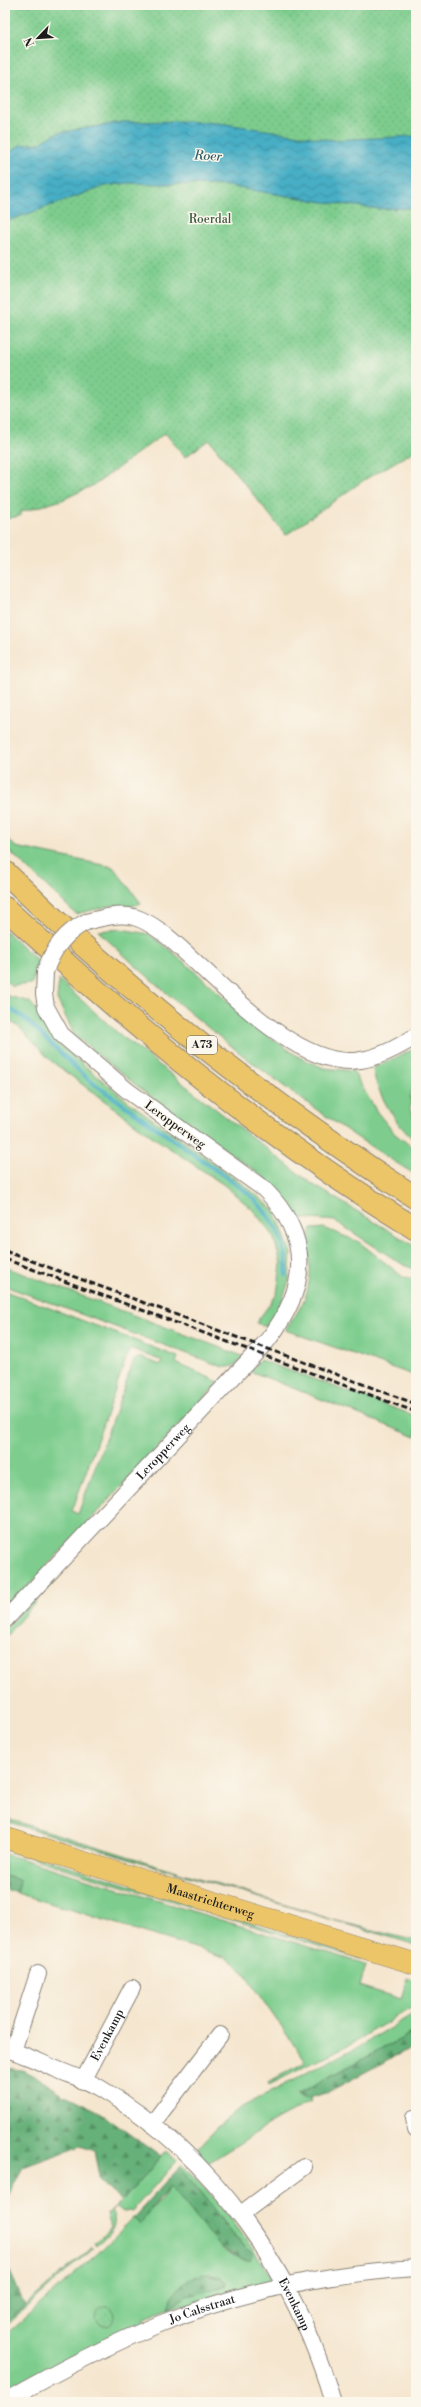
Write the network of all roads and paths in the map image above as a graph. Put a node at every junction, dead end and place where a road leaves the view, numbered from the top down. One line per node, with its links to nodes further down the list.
1 (5, 872): 4 (highway, A73)
2 (5, 908): 5 (highway, A73)
3 (416, 1036): 6 (street, Leropperweg, bridge)
4 (416, 1198)
5 (416, 1228)
6 (5, 1620)
7 (5, 1838): 8 (main road, Maastrichterweg)
8 (416, 1964)
9 (38, 1974): 12 (street, Evenkamp)
10 (132, 1988): 13 (street, Evenkamp)
11 (220, 2035): 14 (street)
12 (9, 2050): 13 (street, Evenkamp)
13 (84, 2081): 14 (street, Evenkamp)
14 (152, 2124): 16 (street, Evenkamp)
15 (304, 2167): 16 (street)
16 (242, 2214): 18 (street, Evenkamp)
17 (416, 2268): 18 (street, Jo Calsstraat)
18 (286, 2286): 19 (street, Jo Calsstraat); 20 (street, Evenkamp)
19 (5, 2401)
20 (332, 2402)

